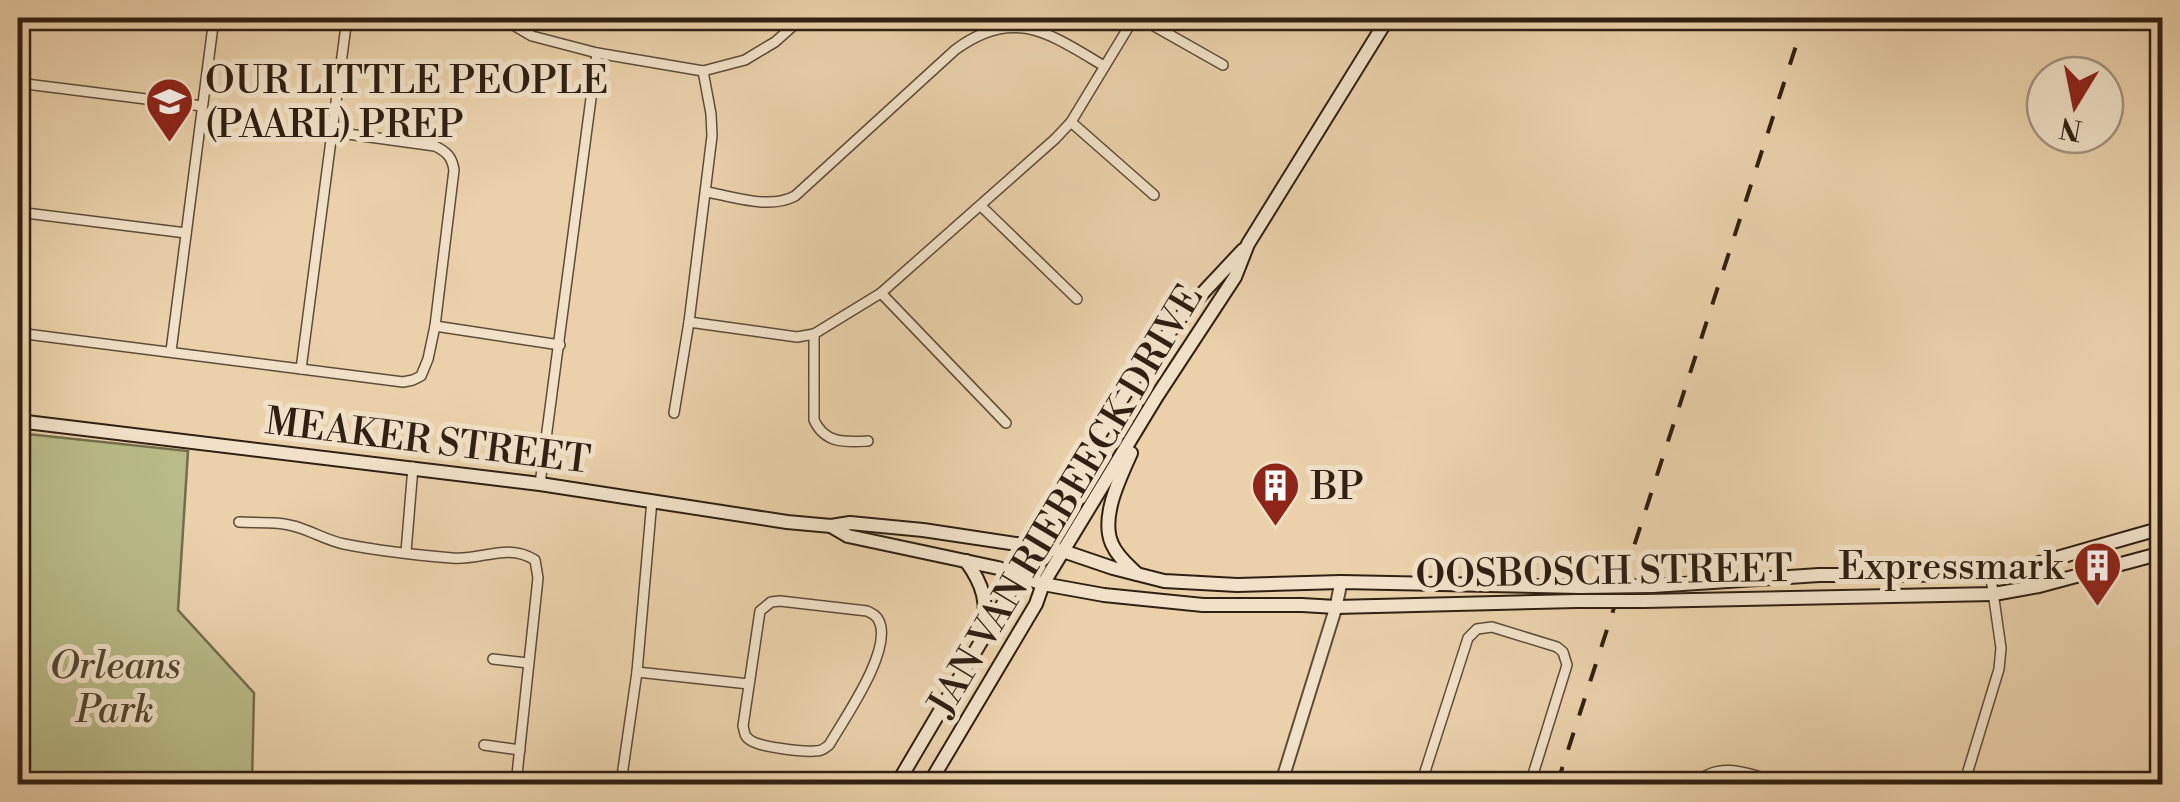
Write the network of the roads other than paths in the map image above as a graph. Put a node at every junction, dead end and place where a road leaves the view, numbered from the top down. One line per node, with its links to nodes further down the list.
1 (214, 18): 12 (street)
2 (347, 18): 14 (street)
3 (508, 18): 7 (street)
4 (802, 18): 10 (street)
5 (1137, 18): 8 (street); 9 (street)
6 (1388, 18): 20 (main road, JAN VAN RIEBEECK DRIVE)
7 (597, 53): 10 (street); 27 (street)
8 (1223, 65)
9 (1104, 66): 13 (street); 15 (street)
10 (703, 71): 15 (street)
11 (18, 84): 12 (street)
12 (202, 106): 19 (street)
13 (1071, 122): 16 (street); 17 (street)
14 (333, 132): 24 (street); 29 (street)
15 (706, 192): 23 (street)
16 (1154, 195)
17 (981, 206): 21 (street); 22 (street)
18 (18, 212): 19 (street)
19 (186, 233): 28 (street)
20 (1248, 244): 30 (main road, JAN VAN RIEBEECK DRIVE); 41 (main road, JAN VAN RIEBEECK DRIVE)
21 (881, 294): 26 (street); 33 (street)
22 (1077, 299)
23 (689, 322): 26 (street); 31 (street)
24 (435, 326): 27 (street); 29 (street)
25 (18, 333): 28 (street)
26 (814, 334): 34 (street)
27 (560, 344): 36 (street)
28 (171, 351): 29 (street)
29 (301, 368)
30 (1157, 396): 42 (main road, JAN VAN RIEBEECK DRIVE); 47 (main road)
31 (674, 413)
32 (18, 420): 35 (main road, MEAKER STREET)
33 (1006, 423)
34 (868, 441)
35 (413, 467): 36 (main road, MEAKER STREET); 43 (street)
36 (540, 484): 37 (main road, MEAKER STREET)
37 (652, 500): 39 (main road, MEAKER STREET); 57 (street)
38 (239, 522): 43 (street)
39 (831, 526): 41 (main road, MEAKER STREET); 45 (main road, MEAKER STREET)
40 (2162, 528): 46 (main road, OOSBOSCH STREET)
41 (1035, 546): 42 (main road, MEAKER STREET); 48 (main road, JAN VAN RIEBEECK DRIVE)
42 (1063, 551): 47 (main road, OOSBOSCH STREET); 50 (main road, JAN VAN RIEBEECK DRIVE)
43 (406, 552): 56 (street)
44 (2162, 553): 52 (main road, OOSBOSCH STREET)
45 (966, 561): 48 (main road, MEAKER STREET); 54 (main road)
46 (1990, 570): 51 (main road, OOSBOSCH STREET, bridge); 52 (street)
47 (1138, 574): 49 (main road, OOSBOSCH STREET)
48 (1019, 576): 50 (main road, MEAKER STREET); 54 (main road, JAN VAN RIEBEECK DRIVE)
49 (1341, 582): 51 (main road, OOSBOSCH STREET); 53 (street)
50 (1043, 584): 53 (main road, OOSBOSCH STREET); 64 (main road, JAN VAN RIEBEECK DRIVE)
51 (1578, 594): 52 (main road, OOSBOSCH STREET, bridge); 53 (main road, OOSBOSCH STREET)
52 (1994, 594): 70 (street)
53 (1336, 607): 65 (street)
54 (985, 635): 63 (main road, JAN VAN RIEBEECK DRIVE)
55 (493, 658): 56 (street)
56 (528, 663): 60 (street)
57 (637, 672): 58 (street); 62 (street)
58 (748, 684): 58 (street)
59 (484, 745): 60 (street)
60 (520, 750): 61 (street)
61 (516, 784)
62 (623, 784)
63 (897, 784)
64 (929, 784)
65 (1281, 784)
66 (1421, 784): 67 (street)
67 (1530, 784)
68 (1696, 784): 69 (street)
69 (1782, 784)
70 (1964, 784)

